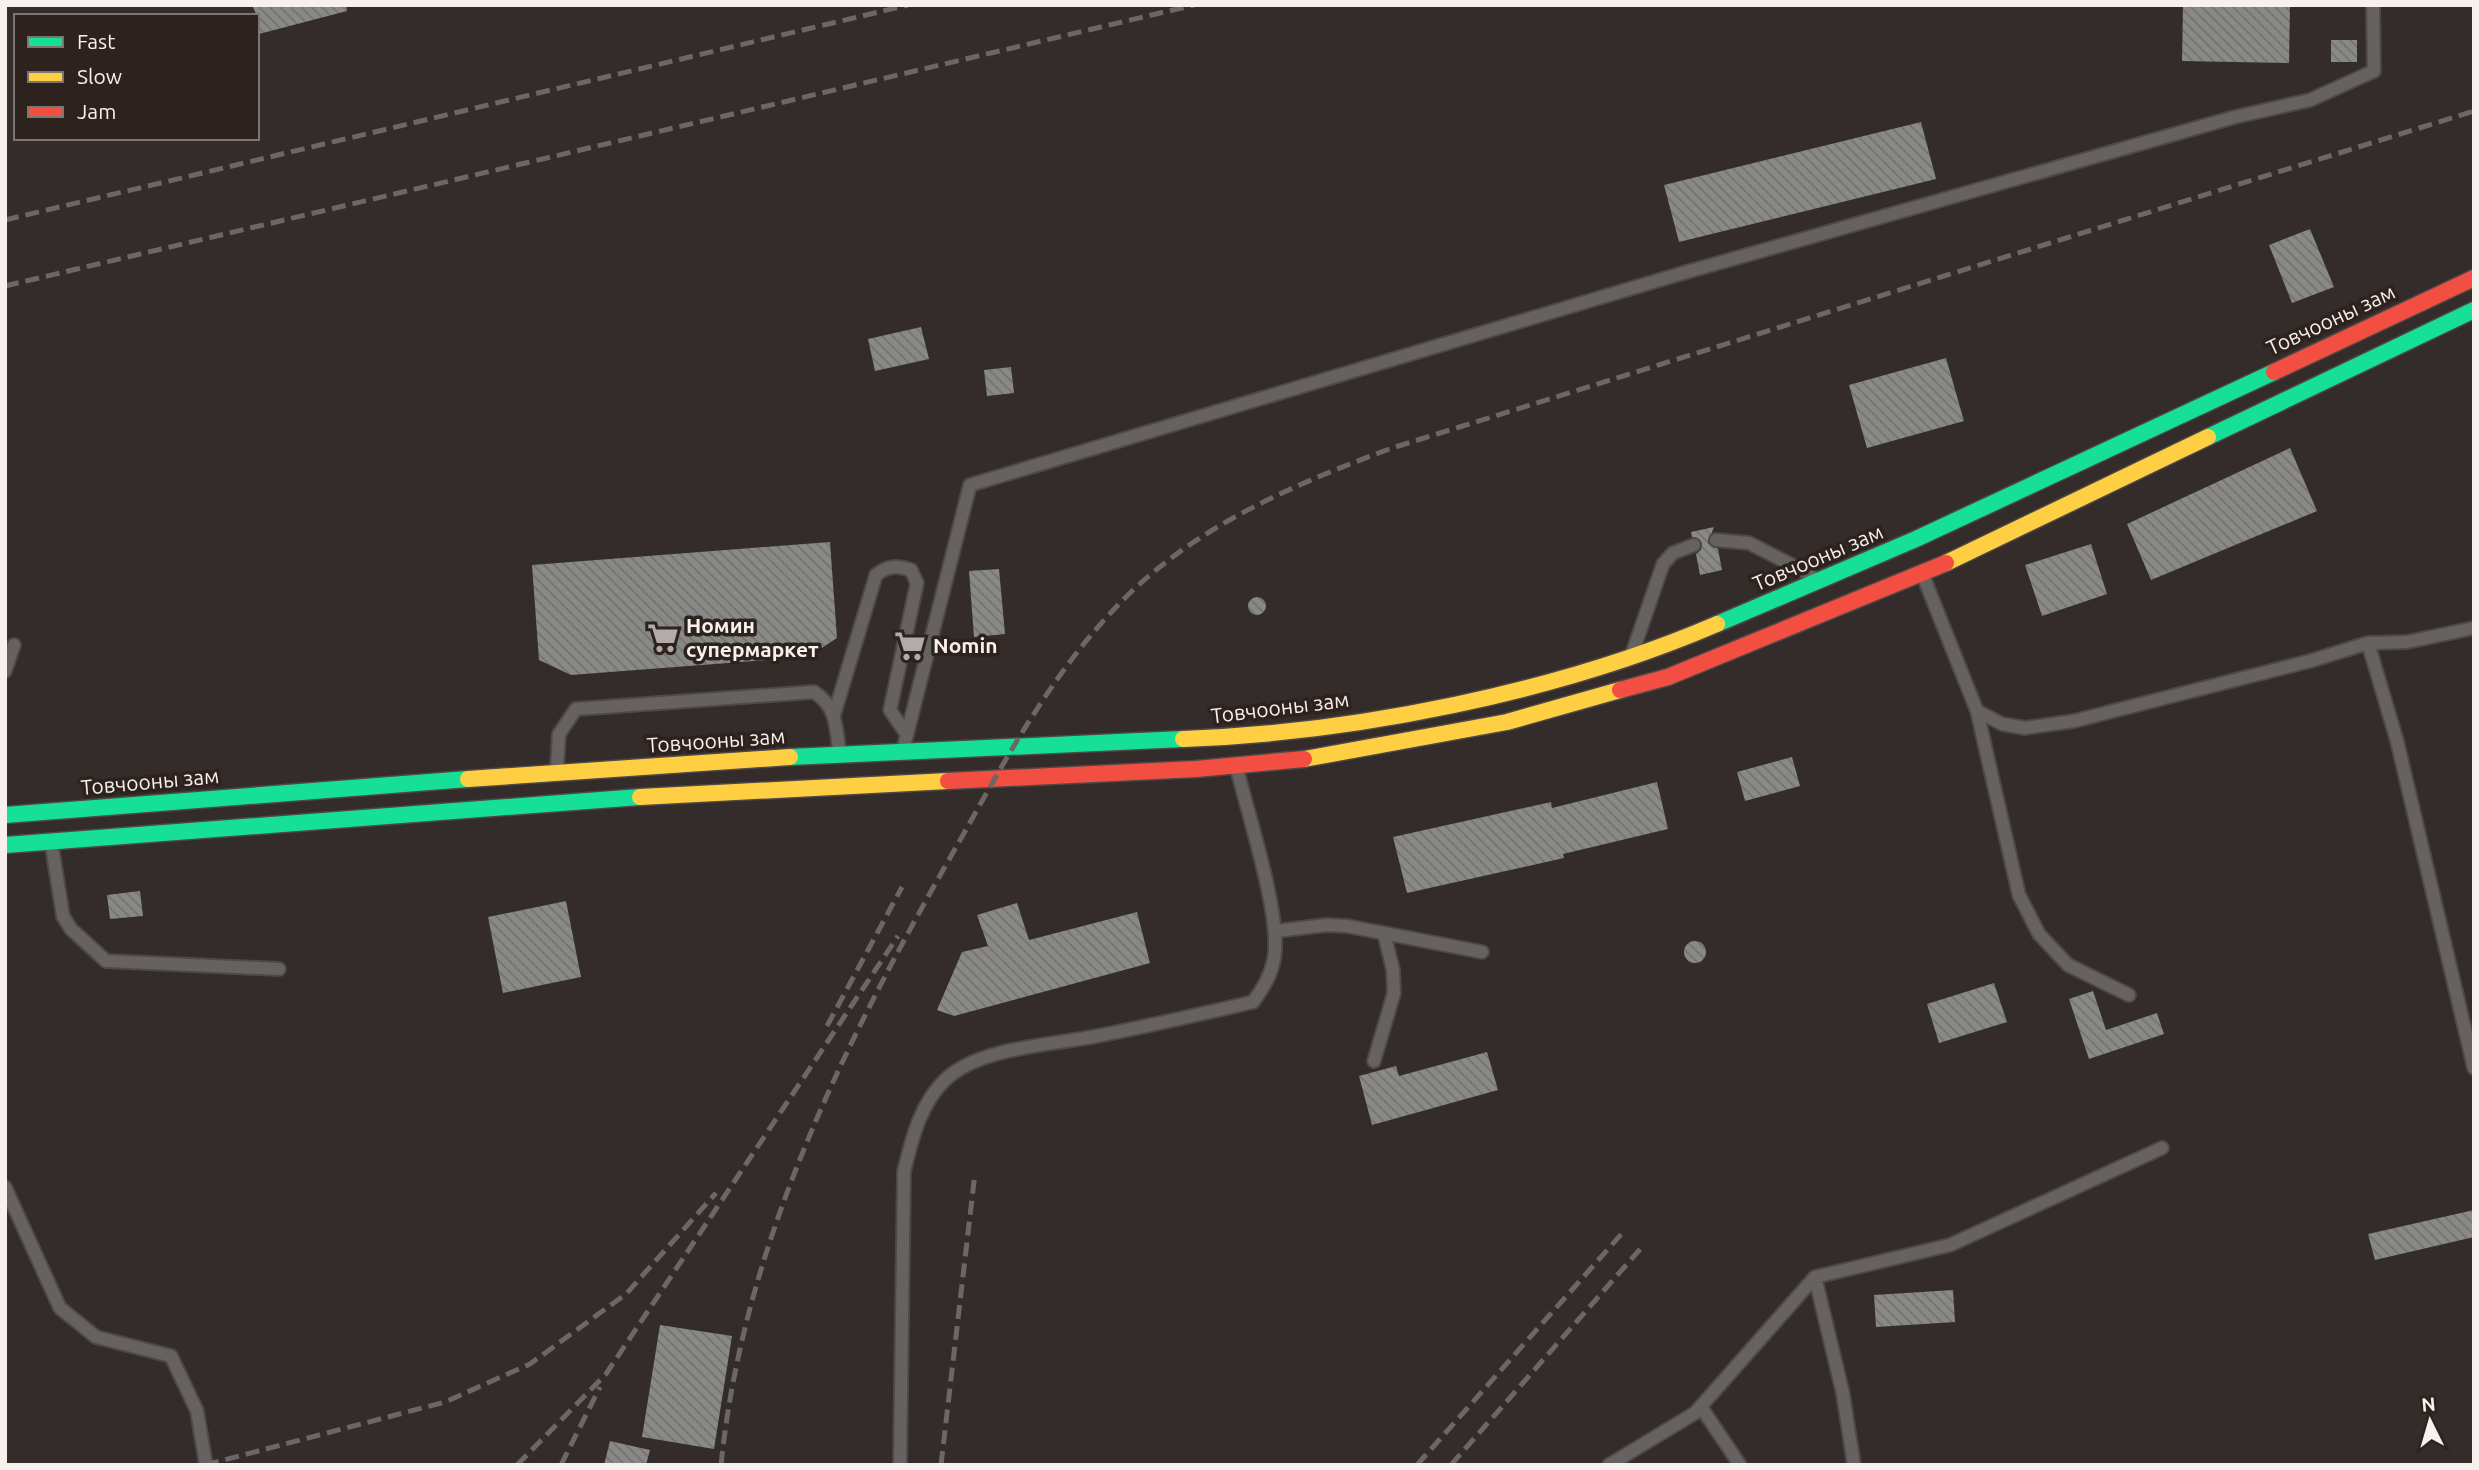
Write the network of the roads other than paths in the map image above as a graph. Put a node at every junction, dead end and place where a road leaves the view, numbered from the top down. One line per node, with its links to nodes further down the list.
1 (2373, 5): 15 (lane)
2 (2474, 278): 7 (highway, Товчооны зам)
3 (2474, 310): 6 (highway)
4 (1716, 540): 7 (lane)
5 (1694, 545): 11 (lane)
6 (1922, 574): 13 (lane); 17 (highway)
7 (1820, 580): 11 (highway, Товчооны зам)
8 (2474, 628): 9 (lane)
9 (2368, 643): 13 (lane); 28 (lane)
10 (14, 645): 12 (lane)
11 (1631, 656): 15 (highway, Товчооны зам)
12 (5, 671)
13 (1977, 710): 26 (lane)
14 (834, 715): 15 (lane); 16 (lane); 18 (lane)
15 (905, 743): 16 (highway, Товчооны зам)
16 (840, 754): 18 (highway, Товчооны зам)
17 (1236, 765): 20 (highway); 22 (lane)
18 (557, 772): 19 (highway, Товчооны зам)
19 (5, 815)
20 (50, 840): 21 (highway); 25 (lane)
21 (5, 845)
22 (1276, 931): 23 (lane); 34 (lane)
23 (1384, 933): 24 (lane); 27 (lane)
24 (1482, 952)
25 (279, 969)
26 (2129, 995)
27 (1374, 1061)
28 (2474, 1068)
29 (2162, 1148): 31 (lane)
30 (5, 1187): 33 (lane)
31 (1815, 1277): 32 (lane); 37 (lane)
32 (1701, 1406): 35 (lane); 36 (lane)
33 (206, 1465)
34 (900, 1465)
35 (1609, 1465)
36 (1740, 1465)
37 (1854, 1465)

